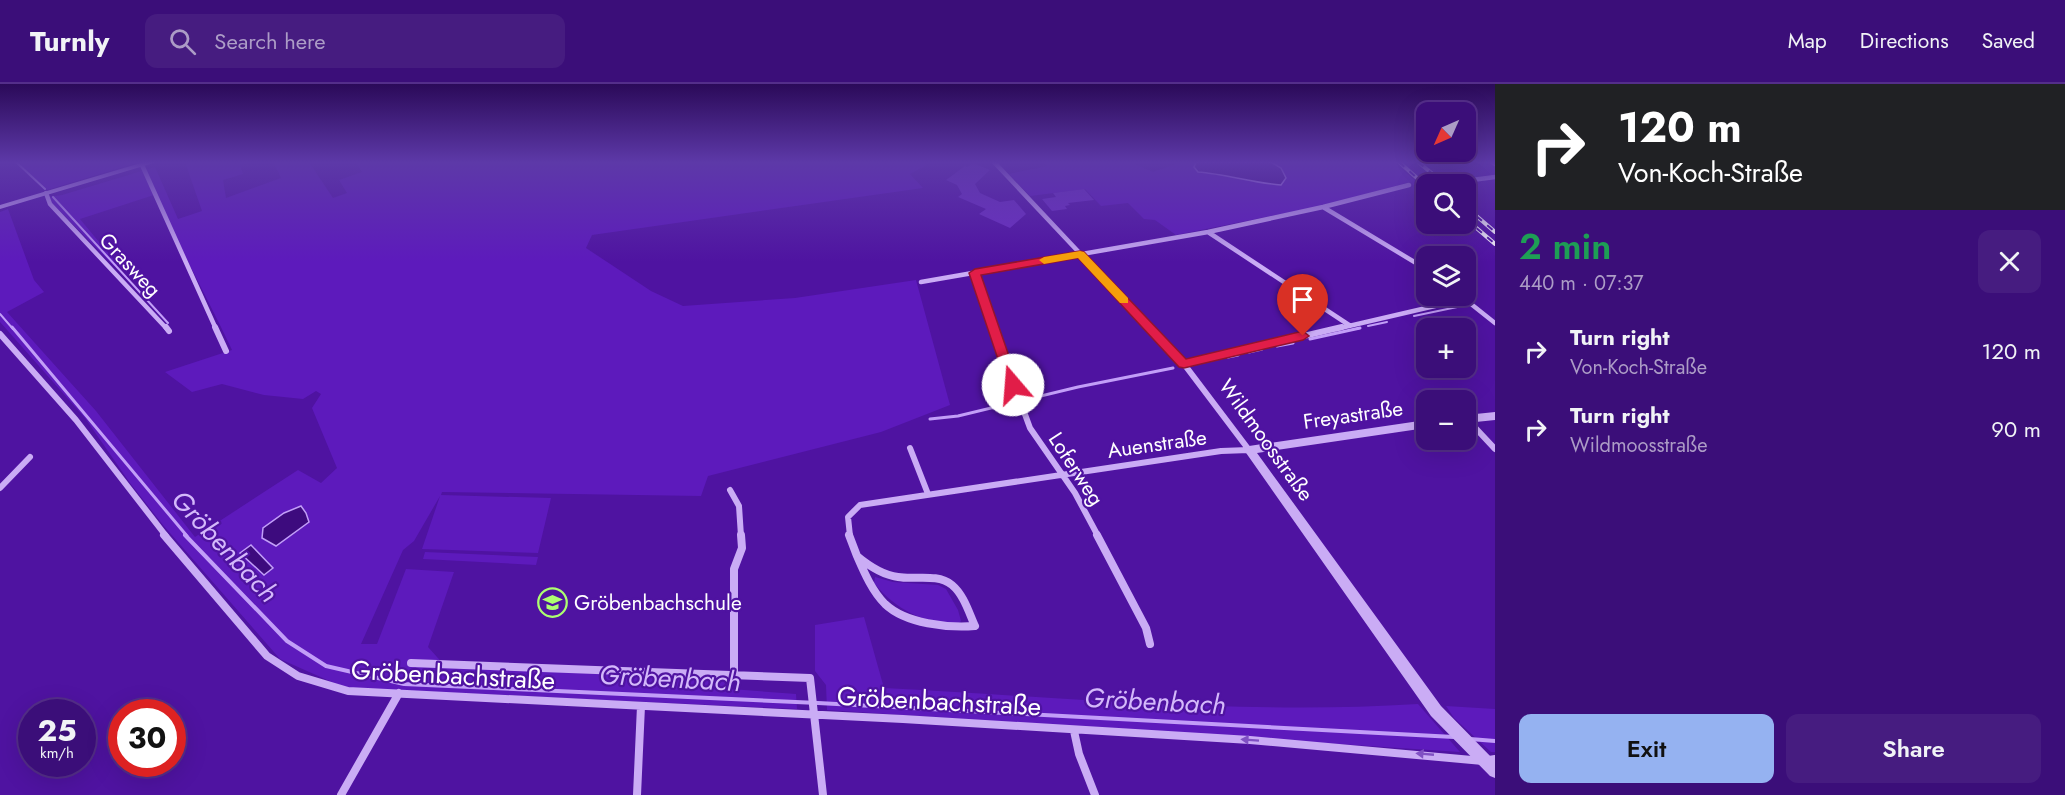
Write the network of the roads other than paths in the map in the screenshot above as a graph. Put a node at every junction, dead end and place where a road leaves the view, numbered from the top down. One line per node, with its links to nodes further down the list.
1 (39, 195): 6 (street)
2 (47, 195): 17 (street, Grasweg)
3 (156, 195): 19 (street)
4 (1025, 195): 9 (street, Wildmoosstraße)
5 (1369, 195): 7 (street)
6 (0, 207)
7 (1323, 207): 8 (street); 10 (street)
8 (1208, 232): 9 (street); 16 (street)
9 (1080, 254): 11 (street); 20 (street, Wildmoosstraße)
10 (1416, 263)
11 (975, 273): 12 (street); 29 (street, Loferweg)
12 (921, 282)
13 (1426, 306): 16 (street)
14 (1474, 306): 15 (street)
15 (1495, 323)
16 (1349, 325): 20 (street)
17 (169, 331)
18 (0, 334): 37 (street, Gröbenbachstraße)
19 (226, 351)
20 (1184, 364): 27 (street, Wildmoosstraße)
21 (1495, 416): 22 (street)
22 (1476, 418)
23 (1416, 425): 27 (street, Freyastraße)
24 (1476, 429): 26 (street)
25 (910, 448): 32 (street)
26 (1495, 449)
27 (1249, 450): 29 (street, Auenstraße); 41 (street, Wildmoosstraße)
28 (30, 457): 30 (street)
29 (1061, 474): 32 (street, Auenstraße); 34 (street, Loferweg)
30 (0, 488)
31 (730, 490): 36 (street)
32 (928, 494): 33 (street, Auenstraße)
33 (856, 555): 33 (street, Auenstraße)
34 (1150, 644)
35 (411, 663): 36 (street)
36 (734, 675): 39 (street)
37 (399, 693): 38 (street, Gröbenbachstraße); 43 (street)
38 (641, 706): 39 (street, Gröbenbachstraße); 44 (street)
39 (813, 711): 40 (street, Gröbenbachstraße); 45 (street)
40 (1074, 731): 41 (street, Gröbenbachstraße, one-way to 40); 46 (street)
41 (1489, 760): 42 (street, Wildmoosstraße)
42 (1495, 771)
43 (341, 795)
44 (637, 795)
45 (823, 795)
46 (1095, 795)

